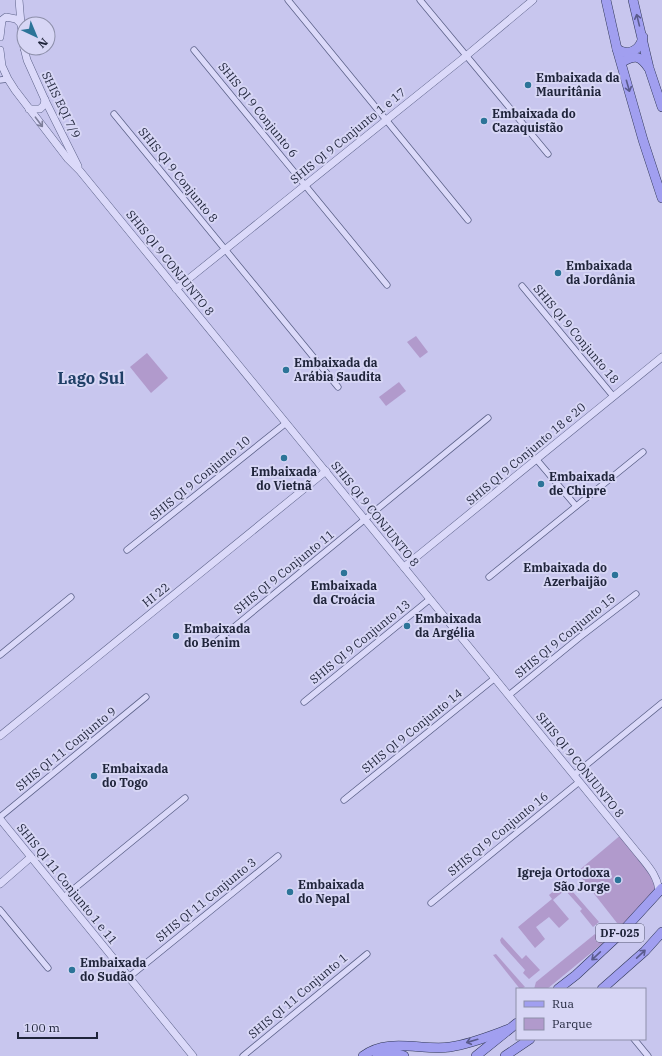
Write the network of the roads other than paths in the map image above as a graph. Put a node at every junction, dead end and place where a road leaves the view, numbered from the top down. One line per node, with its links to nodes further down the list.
1 (19, 0): 7 (street, SHIS EQI 7/9)
2 (288, 0): 24 (street)
3 (420, 0): 15 (street)
4 (533, 0): 15 (street, SHIS QI 9 Conjunto 1 e 17)
5 (606, 0): 11 (main road)
6 (634, 0): 10 (main road, one-way to 6)
7 (20, 16)
8 (16, 19): 9 (street)
9 (0, 36)
10 (643, 37): 11 (main road); 17 (main road)
11 (617, 49): 16 (main road)
12 (0, 50): 18 (street)
13 (194, 50): 27 (street, SHIS QI 9 Conjunto 6)
14 (26, 56): 20 (street, SHIS EQI 7/9)
15 (466, 56): 24 (street, SHIS QI 9 Conjunto 1 e 17); 25 (street)
16 (621, 62): 17 (main road); 28 (main road, one-way to 28)
17 (649, 68): 21 (main road)
18 (8, 79): 19 (street); 22 (street)
19 (0, 80)
20 (45, 100): 22 (street); 26 (street, SHIS EQI 7/9)
21 (662, 107)
22 (29, 109): 26 (street, one-way to 26)
23 (114, 114): 30 (street, SHIS QI 9 Conjunto 8)
24 (385, 120): 27 (street, SHIS QI 9 Conjunto 1 e 17); 29 (street)
25 (548, 154)
26 (80, 171): 33 (street, SHIS QI 9 CONJUNTO 8)
27 (305, 184): 30 (street, SHIS QI 9 Conjunto 1 e 17); 31 (street, SHIS QI 9 Conjunto 6)
28 (662, 198)
29 (468, 220)
30 (225, 249): 33 (street, SHIS QI 9 Conjunto 1 e 17); 35 (street, SHIS QI 9 Conjunto 8)
31 (387, 285)
32 (522, 286): 36 (street, SHIS QI 9 Conjunto 18)
33 (176, 289): 38 (street, SHIS QI 9 CONJUNTO 8)
34 (662, 357): 36 (street, SHIS QI 9 Conjunto 18 e 20)
35 (338, 387)
36 (613, 396): 40 (street, SHIS QI 9 Conjunto 18 e 20)
37 (488, 418): 43 (street, SHIS QI 9 Conjunto 11)
38 (286, 423): 41 (street, SHIS QI 9 CONJUNTO 8); 44 (street, SHIS QI 9 Conjunto 10)
39 (643, 452): 42 (street)
40 (537, 460): 42 (street); 45 (street, SHIS QI 9 Conjunto 18 e 20)
41 (326, 471): 43 (street, SHIS QI 9 CONJUNTO 8); 57 (street, HI 22)
42 (576, 506): 46 (street)
43 (365, 520): 45 (street, SHIS QI 9 CONJUNTO 8); 50 (street, SHIS QI 9 Conjunto 11)
44 (127, 550)
45 (404, 567): 49 (street, SHIS QI 9 CONJUNTO 8)
46 (489, 577)
47 (636, 594): 53 (street, SHIS QI 9 Conjunto 15)
48 (72, 597): 51 (street)
49 (430, 599): 52 (street, SHIS QI 9 CONJUNTO 8); 55 (street, SHIS QI 9 Conjunto 13)
50 (217, 641)
51 (0, 655)
52 (495, 678): 53 (street, SHIS QI 9 CONJUNTO 8); 61 (street, SHIS QI 9 Conjunto 14)
53 (509, 695): 58 (street, SHIS QI 9 CONJUNTO 8)
54 (146, 697): 62 (street, SHIS QI 11 Conjunto 9)
55 (304, 702)
56 (662, 703): 58 (street)
57 (0, 736)
58 (574, 775): 59 (street, SHIS QI 9 CONJUNTO 8)
59 (579, 782): 65 (street, SHIS QI 9 CONJUNTO 8); 70 (street, SHIS QI 9 Conjunto 16)
60 (184, 798): 69 (street)
61 (344, 800)
62 (0, 818): 64 (street, SHIS QI 11 Conjunto 1 e 11)
63 (278, 856): 75 (street, SHIS QI 11 Conjunto 3)
64 (31, 857): 67 (street); 69 (street, SHIS QI 11 Conjunto 1 e 11)
65 (652, 871): 66 (street); 68 (street)
66 (662, 875)
67 (0, 884)
68 (660, 890): 76 (main road, DF-025, one-way to 76)
69 (64, 897): 75 (street, SHIS QI 11 Conjunto 1 e 11)
70 (431, 903)
71 (0, 910): 74 (street)
72 (662, 932): 77 (main road, DF-025, one-way to 72)
73 (367, 954): 83 (street, SHIS QI 11 Conjunto 1)
74 (48, 968)
75 (129, 977): 82 (street, SHIS QI 11 Conjunto 1 e 11)
76 (559, 988)
77 (603, 988)
78 (516, 1024): 79 (main road)
79 (509, 1029): 84 (main road, one-way to 84); 87 (main road)
80 (529, 1040): 88 (main road)
81 (635, 1040): 89 (street)
82 (193, 1056)
83 (243, 1056)
84 (364, 1056)
85 (375, 1056): 86 (main road)
86 (404, 1056)
87 (476, 1056)
88 (505, 1056)
89 (648, 1056)

